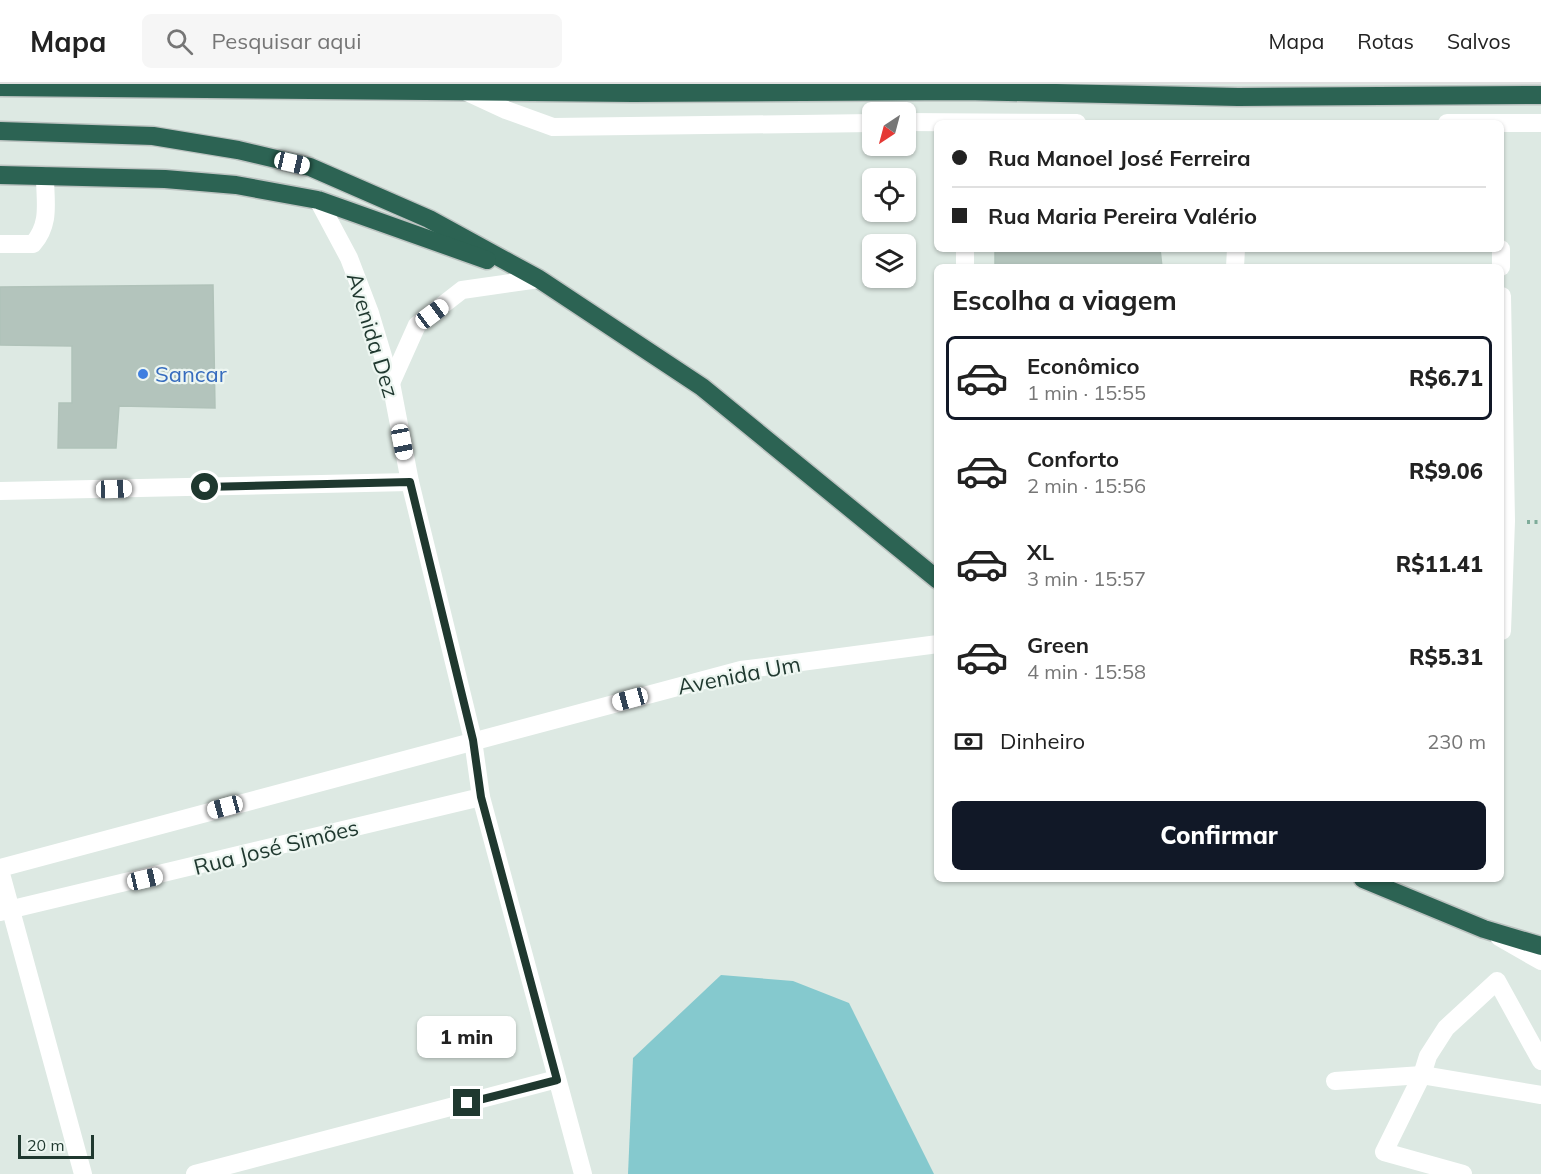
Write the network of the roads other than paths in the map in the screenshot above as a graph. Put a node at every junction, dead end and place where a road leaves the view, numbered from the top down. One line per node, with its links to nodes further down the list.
1 (0, 87): 2 (highway)
2 (463, 90): 3 (highway); 6 (street)
3 (1541, 95)
4 (916, 122): 5 (street)
5 (934, 122)
6 (862, 123)
7 (1504, 123): 8 (street)
8 (1541, 123)
9 (0, 131): 14 (highway)
10 (0, 176): 11 (highway)
11 (45, 176): 12 (highway); 13 (street)
12 (318, 200): 14 (highway); 15 (street, Avenida Dez)
13 (0, 244)
14 (539, 279): 15 (street); 18 (highway)
15 (390, 383): 16 (street, Avenida Dez)
16 (410, 482): 17 (street); 20 (street, Avenida Dez)
17 (0, 491)
18 (934, 577)
19 (934, 645): 20 (street, Avenida Um)
20 (473, 740): 21 (street, Avenida Dez); 22 (street)
21 (481, 797): 24 (street, Rua José Simões); 30 (street, Avenida Dez)
22 (0, 869): 24 (street)
23 (1370, 882): 25 (highway)
24 (5, 912): 33 (street)
25 (1485, 929): 26 (highway); 27 (street)
26 (1541, 946)
27 (1541, 961)
28 (1541, 1061): 29 (street)
29 (1422, 1076): 31 (street); 32 (street); 36 (street)
30 (557, 1080): 34 (street); 35 (street, Avenida Dez)
31 (1335, 1081)
32 (1541, 1095)
33 (83, 1174)
34 (195, 1174)
35 (583, 1174)
36 (1463, 1174)

